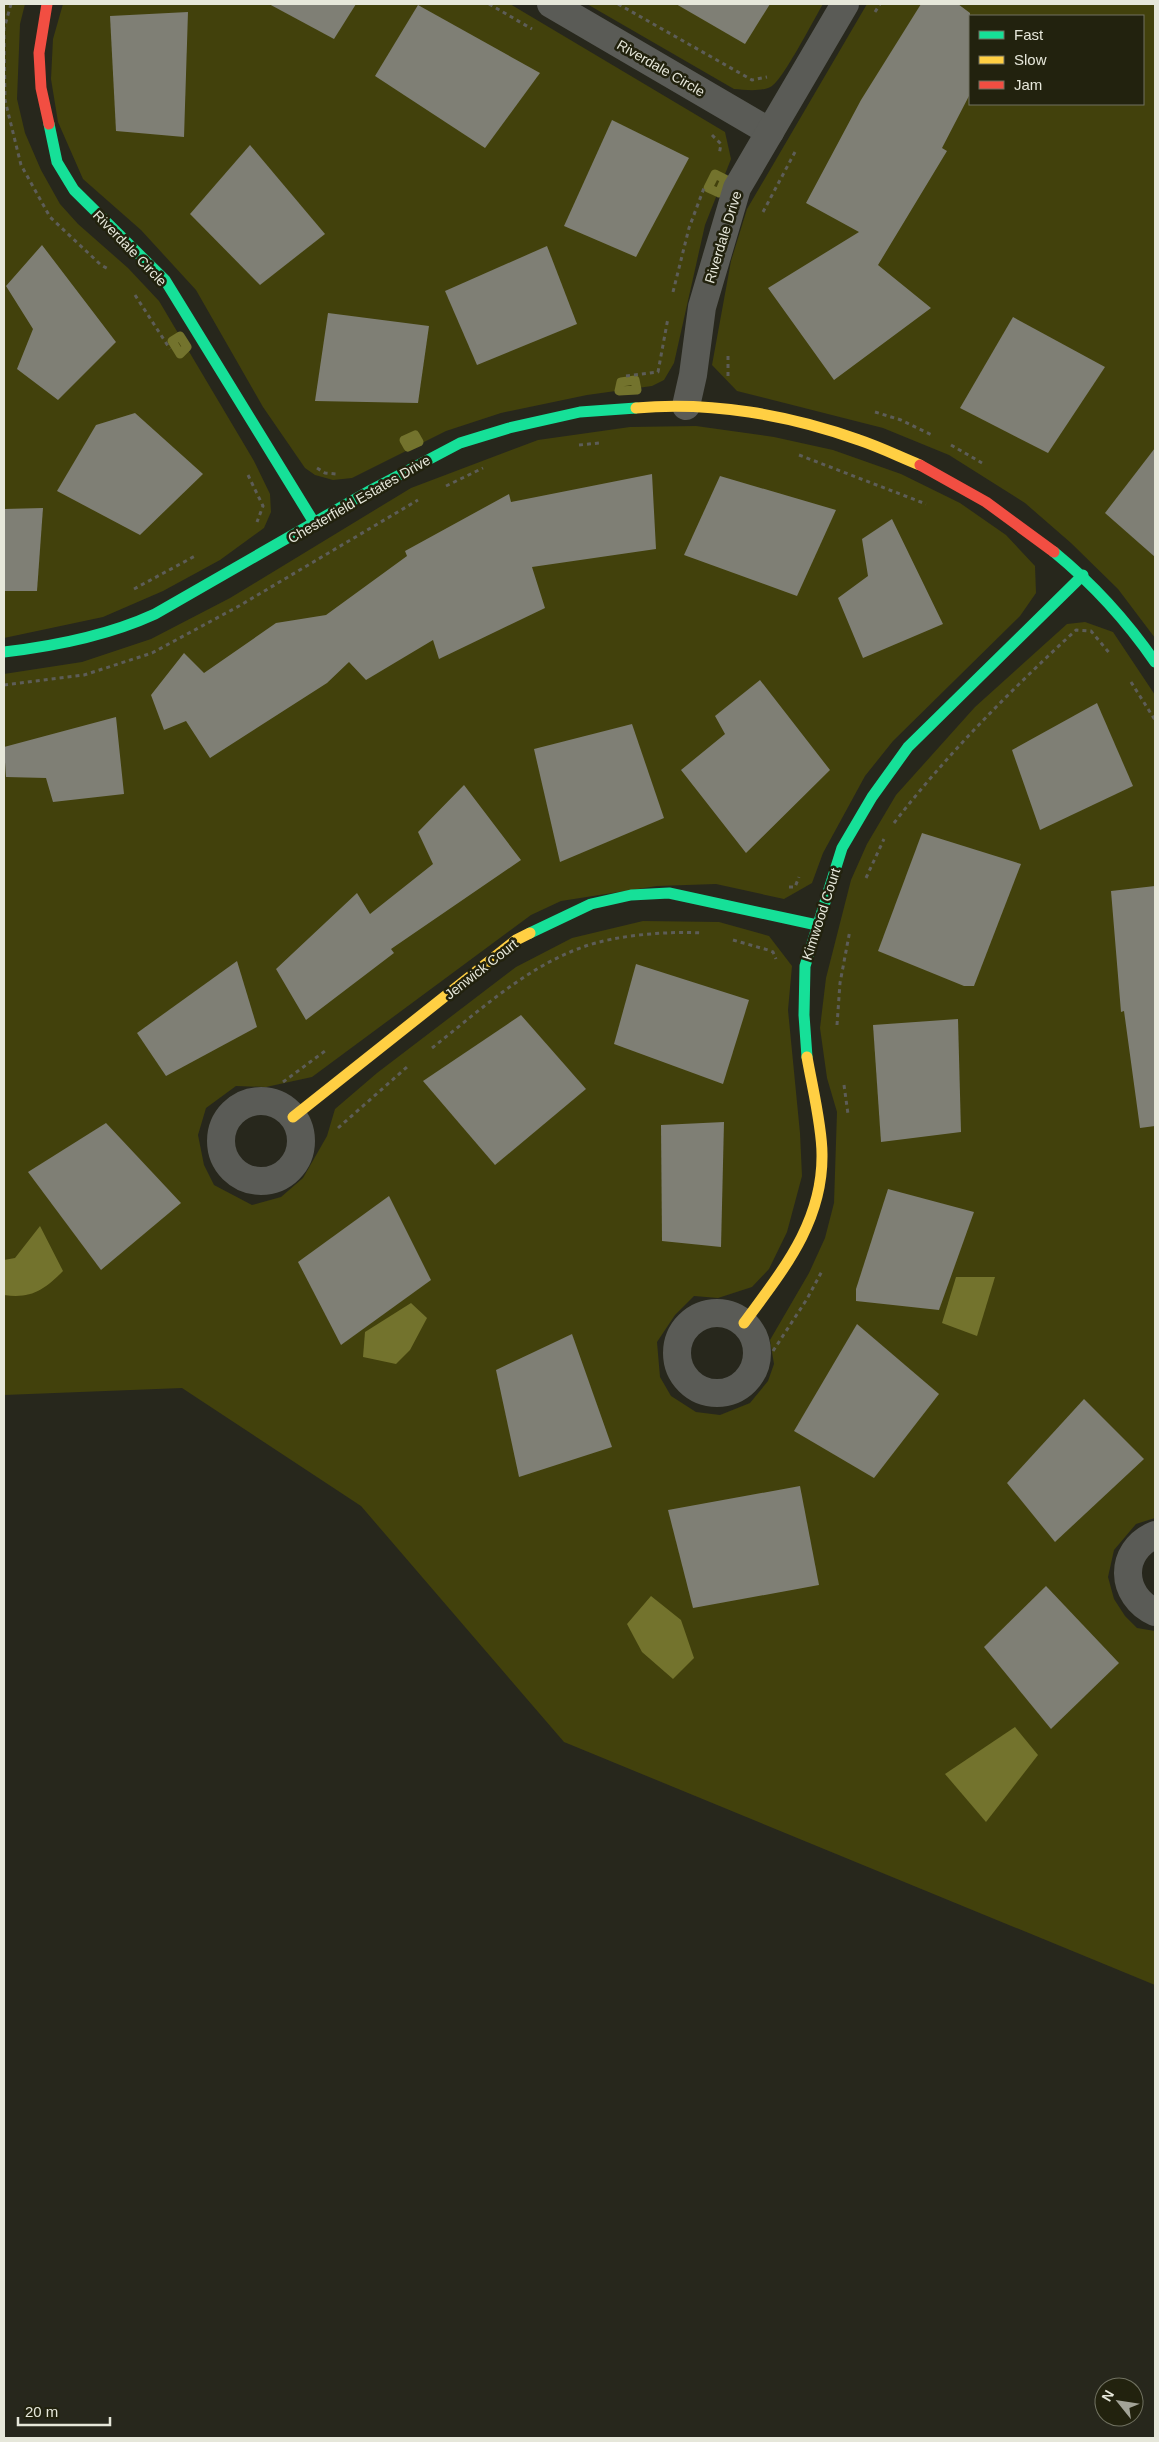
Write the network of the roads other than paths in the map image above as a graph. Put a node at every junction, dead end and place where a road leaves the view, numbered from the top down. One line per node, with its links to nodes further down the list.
1 (47, 4): 6 (street, Riverdale Circle)
2 (551, 4): 4 (street, Riverdale Circle)
3 (845, 4): 4 (street, Riverdale Drive)
4 (770, 132): 5 (street, Riverdale Drive)
5 (686, 406): 6 (street, Chesterfield Estates Drive); 7 (street, Chesterfield Estates Drive)
6 (315, 524): 8 (street, Chesterfield Estates Drive)
7 (1082, 575): 9 (street, Chesterfield Estates Drive); 10 (street, Kimwood Court)
8 (4, 652)
9 (1155, 662)
10 (817, 925): 11 (street, Jenwick Court); 12 (street, Kimwood Court)
11 (294, 1117)
12 (744, 1323)
13 (1155, 1535): 14 (street)
14 (1155, 1612)

